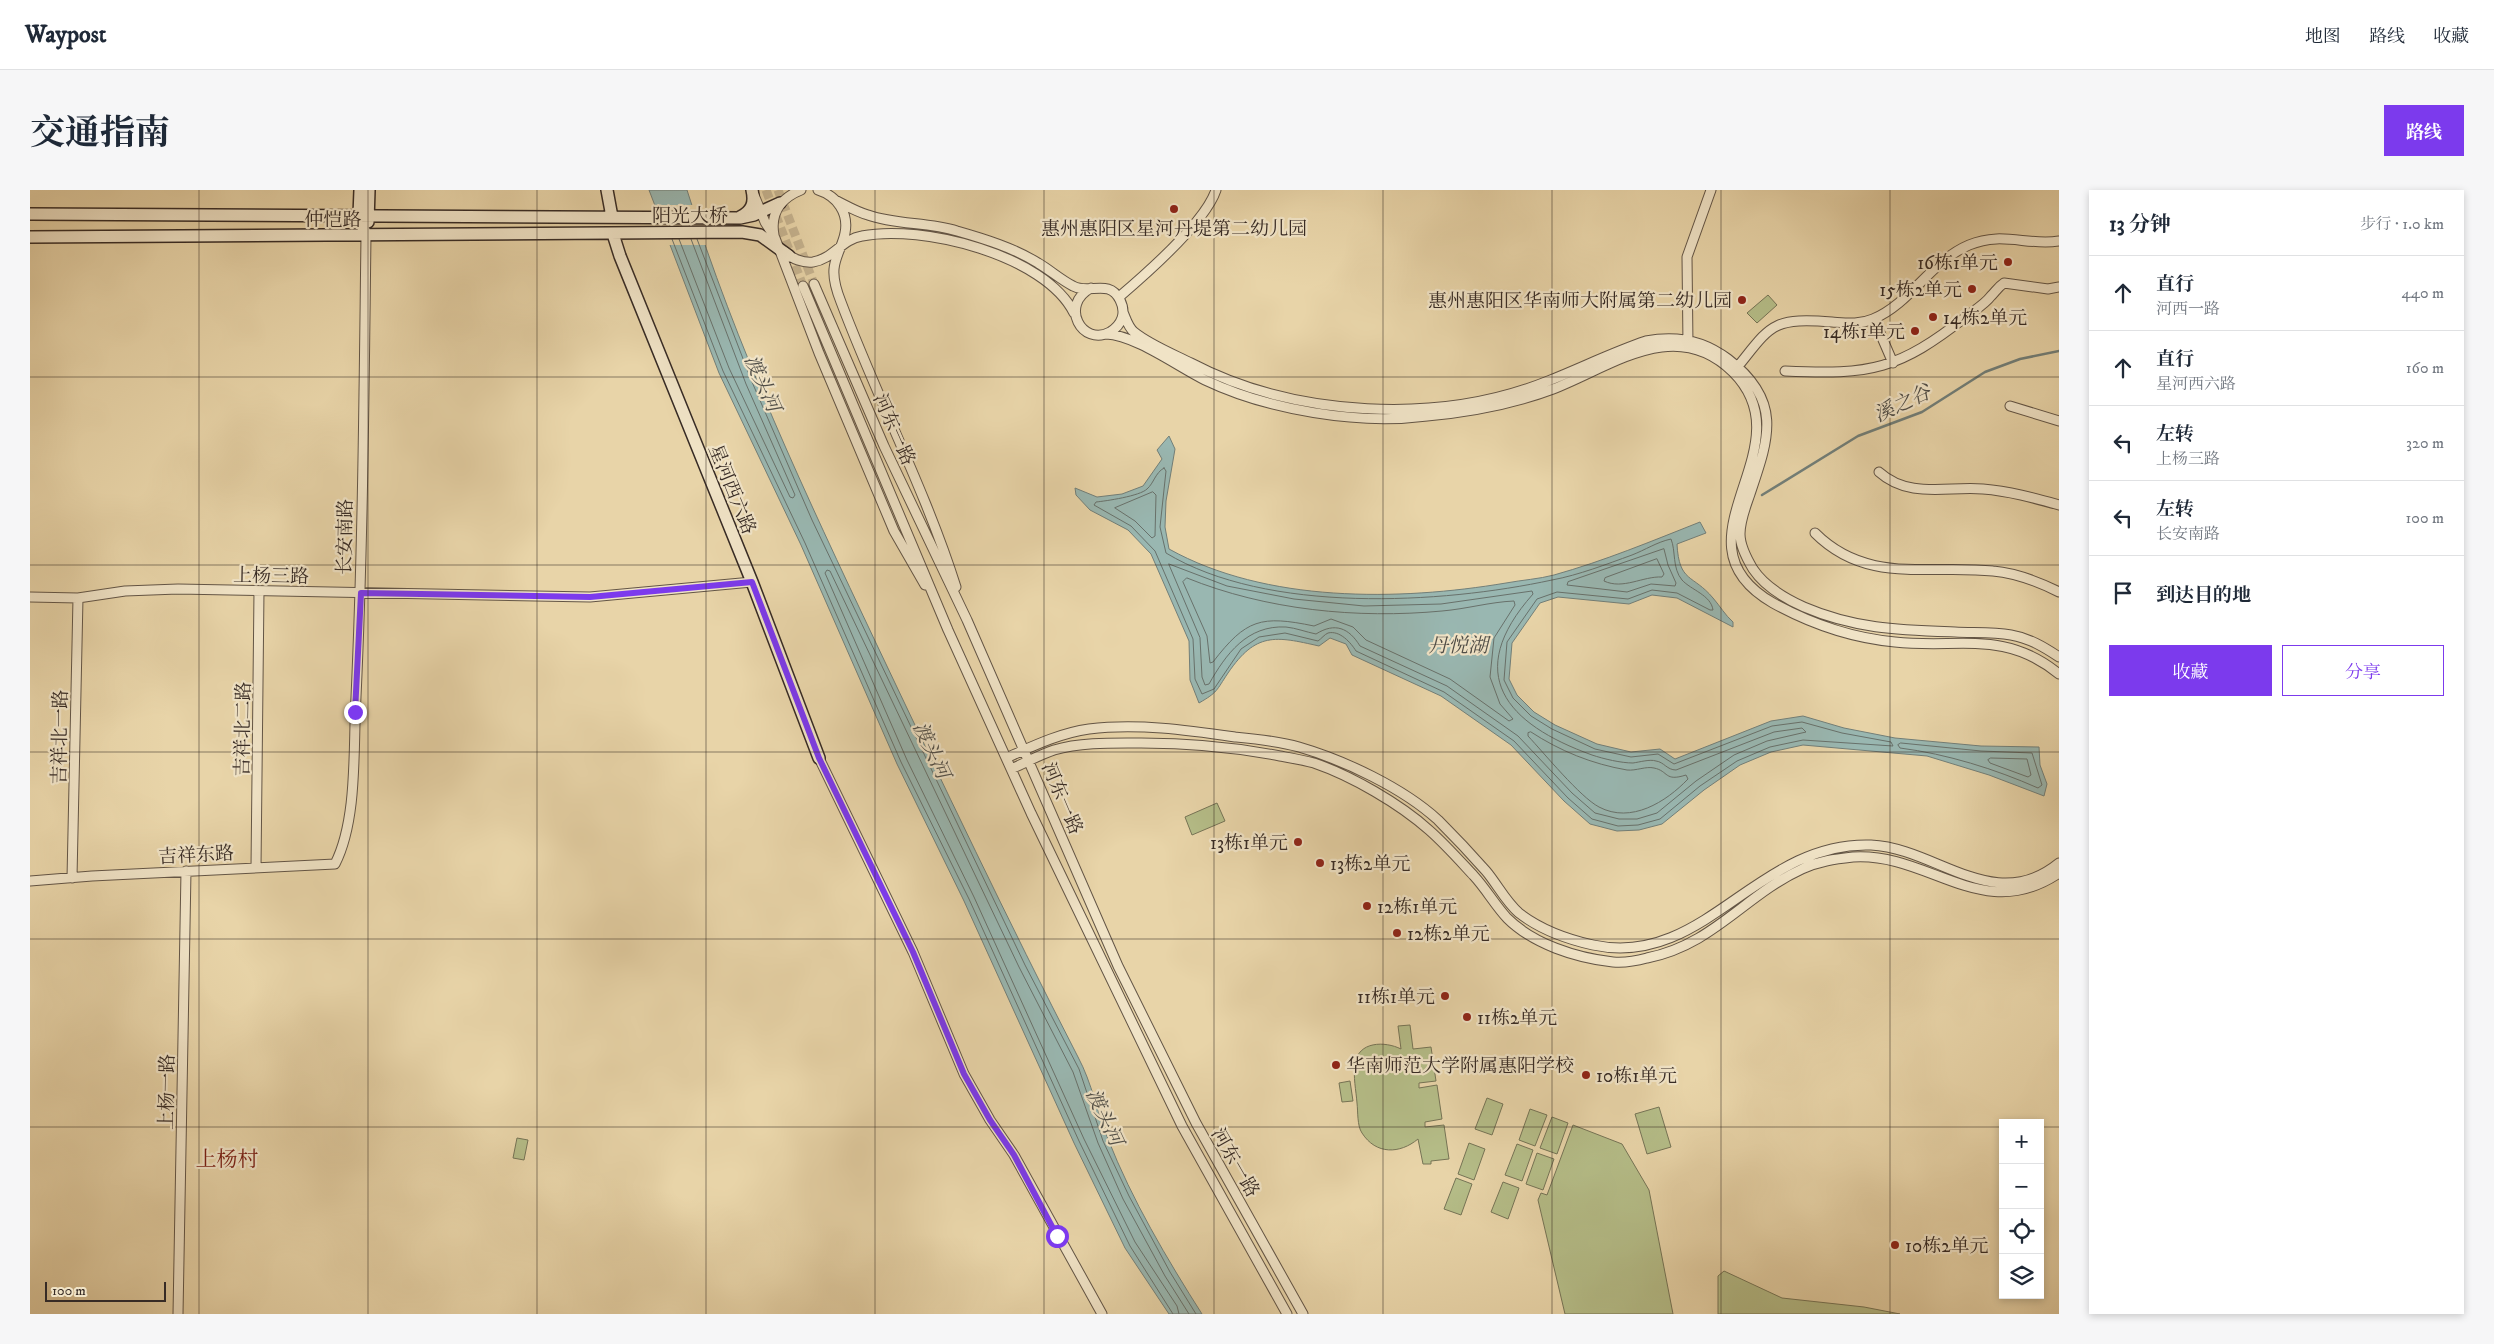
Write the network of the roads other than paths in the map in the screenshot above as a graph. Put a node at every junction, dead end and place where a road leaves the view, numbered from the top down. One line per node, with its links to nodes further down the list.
1 (360, 190): 13 (street, 长安南路)
2 (369, 190): 13 (street, 长安南路)
3 (607, 190): 14 (street)
4 (753, 190): 11 (street); 16 (street)
5 (801, 190): 10 (street)
6 (818, 190): 9 (street)
7 (1216, 190): 29 (street)
8 (1711, 190): 34 (street)
9 (836, 200): 23 (street); 28 (street)
10 (780, 203): 11 (street); 22 (street)
11 (760, 212): 16 (street); 22 (street)
12 (30, 214): 13 (street, 仲恺路)
13 (364, 215): 14 (street, 仲恺路); 19 (street, 长安南路)
14 (612, 216): 15 (street, 仲恺路)
15 (636, 217): 16 (street, 阳光大桥)
16 (739, 218)
17 (637, 232): 18 (street, 仲恺路); 22 (street, 阳光大桥)
18 (613, 234): 19 (street, 仲恺路); 43 (street, 星河西六路)
19 (366, 236): 20 (street, 仲恺路); 46 (street, 长安南路)
20 (30, 237)
21 (2059, 240): 32 (street)
22 (777, 242): 24 (street); 49 (street)
23 (841, 245): 24 (street); 31 (street); 50 (street)
24 (789, 256)
25 (814, 284): 50 (street, 河东一路)
26 (803, 286): 49 (street, 河东一路)
27 (2059, 287): 35 (street)
28 (1091, 288): 29 (street); 31 (street)
29 (1119, 297): 30 (street)
30 (1123, 312): 33 (street); 34 (street)
31 (1074, 313): 33 (street)
32 (1874, 319): 35 (street); 36 (street)
33 (1106, 334): 34 (street)
34 (1688, 344): 36 (street)
35 (1894, 363): 37 (street)
36 (1735, 370): 51 (street); 52 (street)
37 (1785, 371)
38 (2010, 406): 39 (street)
39 (2059, 421)
40 (1879, 472): 41 (street)
41 (2059, 505)
42 (1815, 533): 45 (street)
43 (752, 582): 46 (street, 上杨三路); 54 (street, 星河西六路)
44 (259, 591): 46 (street, 上杨三路); 48 (street, 上杨三路); 60 (street, 吉祥北二路)
45 (2059, 592)
46 (361, 593): 58 (street, 长安南路)
47 (30, 597): 48 (street, 上杨三路)
48 (78, 598): 63 (street, 吉祥北一路)
49 (941, 614): 55 (street, 河东一路)
50 (967, 620): 53 (street, 河东一路)
51 (2059, 657)
52 (2059, 674)
53 (1024, 750): 55 (street); 56 (street, 河东一路); 59 (street)
54 (819, 758): 66 (street)
55 (1006, 758): 57 (street, 河东一路)
56 (1030, 761): 57 (street); 62 (street); 68 (street, 河东一路)
57 (1011, 769): 67 (street, 河东一路)
58 (345, 837): 60 (street, 吉祥东路)
59 (2059, 863)
60 (256, 868): 61 (street, 吉祥东路)
61 (186, 871): 63 (street, 吉祥东路); 65 (street, 上杨一路)
62 (2059, 873)
63 (72, 878): 64 (street, 吉祥东路)
64 (30, 881)
65 (178, 1314)
66 (1102, 1314)
67 (1287, 1314)
68 (1303, 1314)

